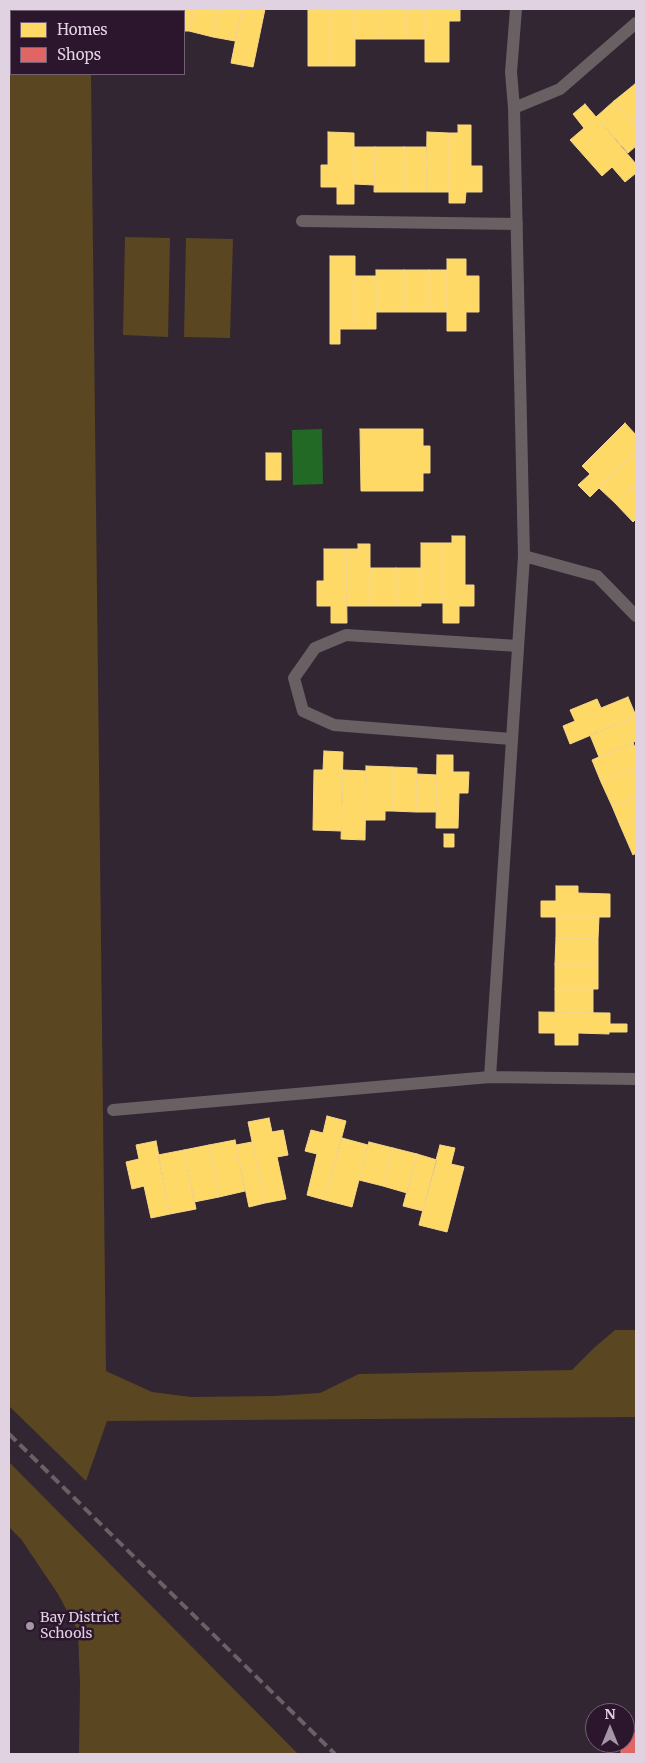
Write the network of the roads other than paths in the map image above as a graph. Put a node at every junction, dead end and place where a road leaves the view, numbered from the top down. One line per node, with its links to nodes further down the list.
1 (516, 9): 3 (lane)
2 (636, 23): 3 (lane)
3 (514, 108): 5 (lane)
4 (302, 220): 5 (lane)
5 (517, 224): 6 (lane)
6 (524, 556): 7 (lane); 8 (lane)
7 (636, 616)
8 (518, 646): 9 (lane); 9 (lane)
9 (511, 739): 10 (lane)
10 (490, 1077): 11 (lane); 12 (lane)
11 (636, 1079)
12 (113, 1110)

